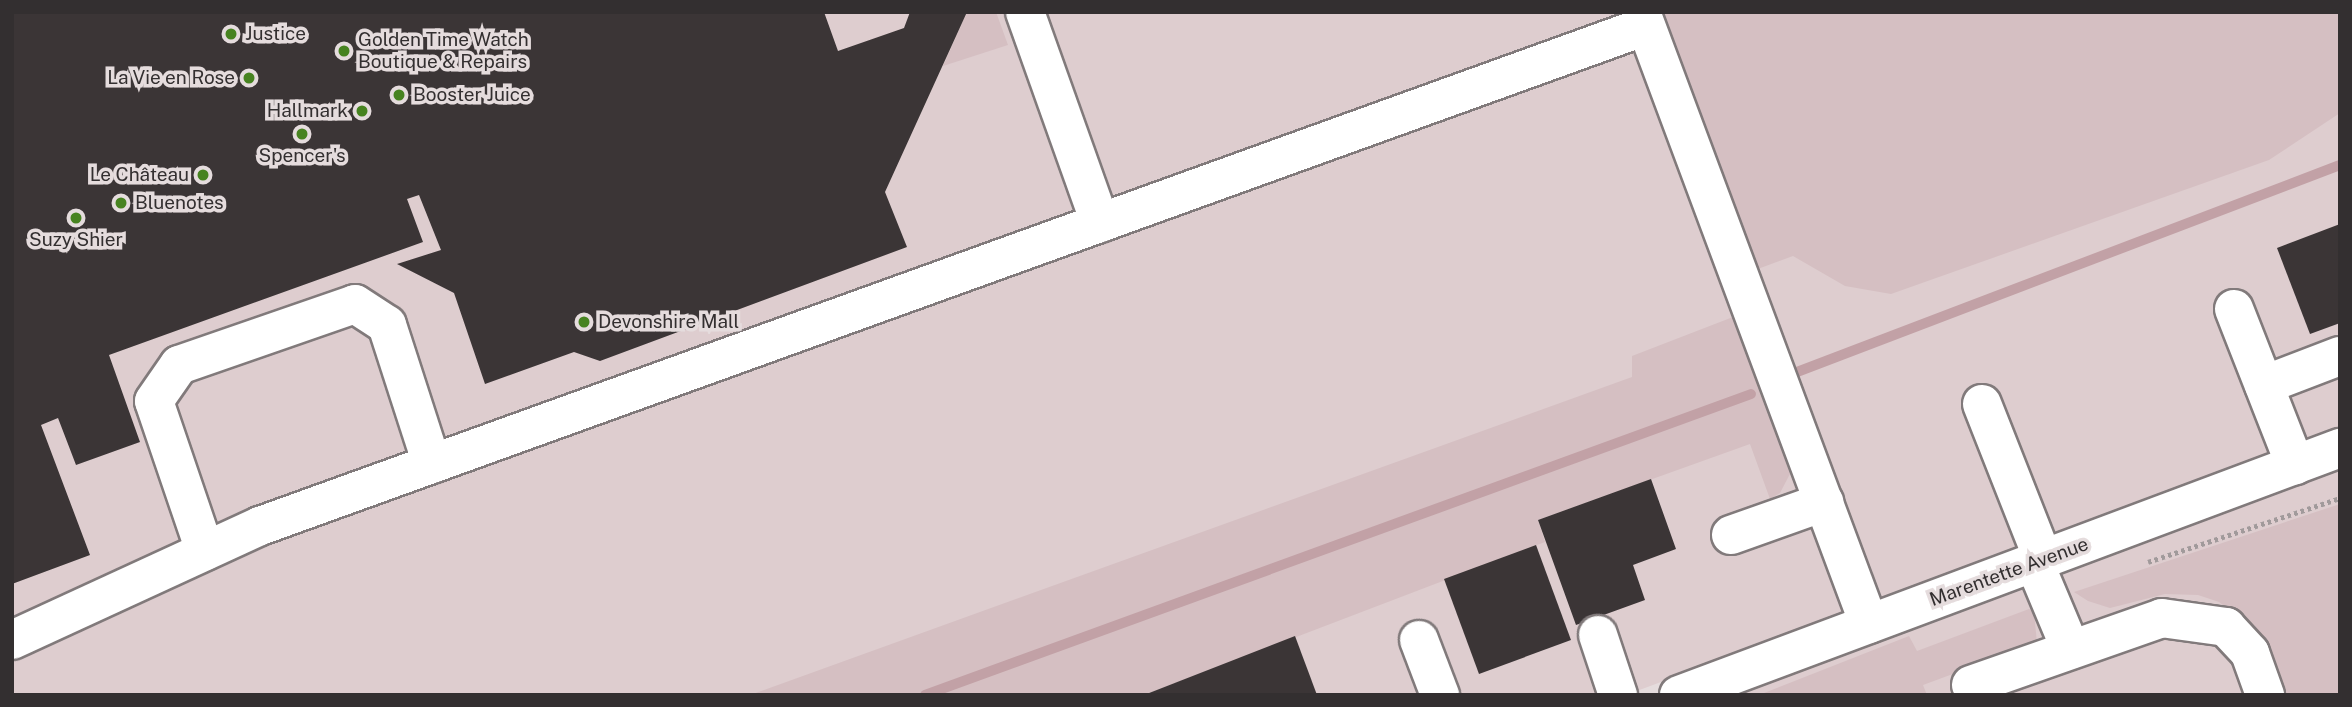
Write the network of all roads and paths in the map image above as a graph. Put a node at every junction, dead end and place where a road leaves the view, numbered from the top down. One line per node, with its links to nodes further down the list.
1 (1024, 12): 3 (street)
2 (1644, 19): 3 (street); 12 (street)
3 (1100, 223): 9 (street)
4 (2234, 309): 6 (street)
5 (2340, 356): 6 (street)
6 (2264, 385): 10 (street)
7 (1982, 404): 15 (street)
8 (2340, 449): 10 (street, Marentette Avenue)
9 (432, 464): 14 (street); 14 (street)
10 (2295, 465): 15 (street, Marentette Avenue)
11 (2340, 499): 16 (path)
12 (1824, 502): 13 (street); 17 (street)
13 (1731, 535)
14 (205, 551): 19 (street)
15 (2039, 561): 17 (street, Marentette Avenue); 21 (street)
16 (2144, 563)
17 (1869, 624): 25 (street, Marentette Avenue)
18 (1598, 635): 24 (street)
19 (12, 640)
20 (1419, 640): 23 (street)
21 (2071, 649): 22 (street); 26 (street)
22 (1971, 685)
23 (1440, 695)
24 (1618, 695)
25 (1679, 695)
26 (2265, 695)

